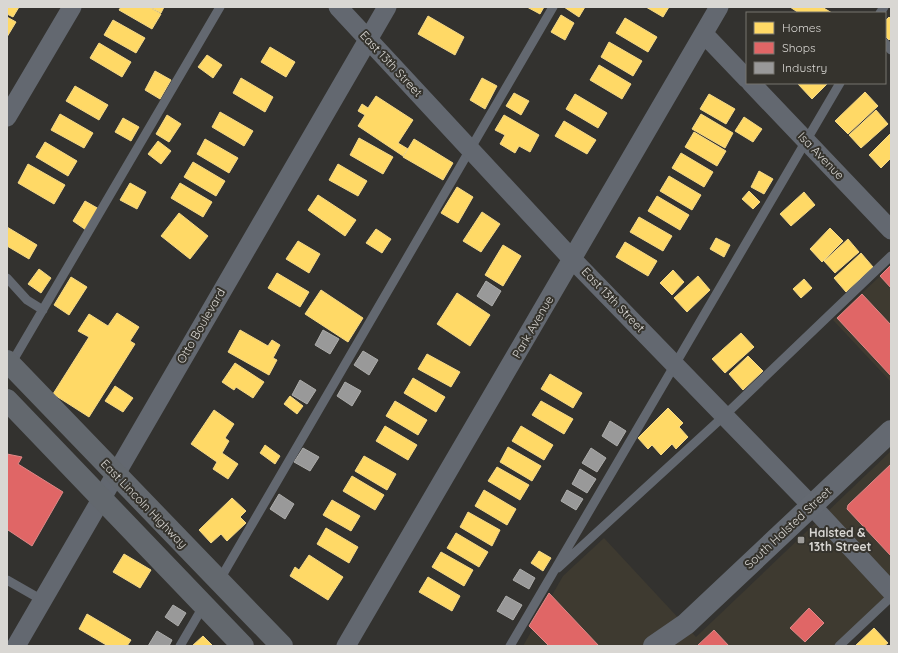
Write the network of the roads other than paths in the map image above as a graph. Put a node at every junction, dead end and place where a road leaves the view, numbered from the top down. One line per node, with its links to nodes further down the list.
1 (72, 7): 12 (street)
2 (220, 7): 19 (lane)
3 (338, 7): 8 (street, East 13th Street)
4 (387, 7): 8 (street, Otto Boulevard)
5 (553, 7): 14 (lane)
6 (719, 7): 7 (street, Park Avenue)
7 (704, 34): 9 (street); 17 (street, Park Avenue)
8 (368, 39): 14 (street, East 13th Street); 25 (street, Otto Boulevard)
9 (746, 78)
10 (752, 84): 13 (street, Isa Avenue)
11 (839, 84): 13 (lane)
12 (7, 117)
13 (806, 141): 15 (street, Isa Avenue); 20 (lane)
14 (470, 149): 17 (street, East 13th Street); 30 (lane)
15 (891, 230)
16 (891, 256): 23 (lane)
17 (572, 259): 20 (street, East 13th Street); 40 (street, Park Avenue)
18 (7, 278): 19 (lane)
19 (43, 310): 21 (lane)
20 (674, 364): 23 (street, East 13th Street); 28 (lane)
21 (8, 366): 25 (main road, East Lincoln Highway)
22 (7, 400): 26 (main road)
23 (724, 416): 27 (street, East 13th Street); 28 (lane)
24 (891, 431): 27 (street, South Halsted Street)
25 (115, 474): 26 (street, Otto Boulevard); 30 (main road, East Lincoln Highway)
26 (101, 499): 33 (street, Otto Boulevard); 34 (main road)
27 (812, 506): 31 (street, East 13th Street); 35 (street, South Halsted Street)
28 (550, 576): 41 (lane)
29 (7, 580): 33 (lane)
30 (219, 581): 39 (main road, East Lincoln Highway)
31 (891, 591)
32 (891, 597): 44 (lane)
33 (42, 600): 36 (street, Otto Boulevard)
34 (204, 605): 37 (lane); 38 (main road)
35 (686, 624): 42 (street, South Halsted Street); 43 (street, South Halsted Street)
36 (16, 646)
37 (180, 646)
38 (243, 646)
39 (282, 646)
40 (346, 646)
41 (510, 646)
42 (654, 646)
43 (669, 646)
44 (839, 646)

